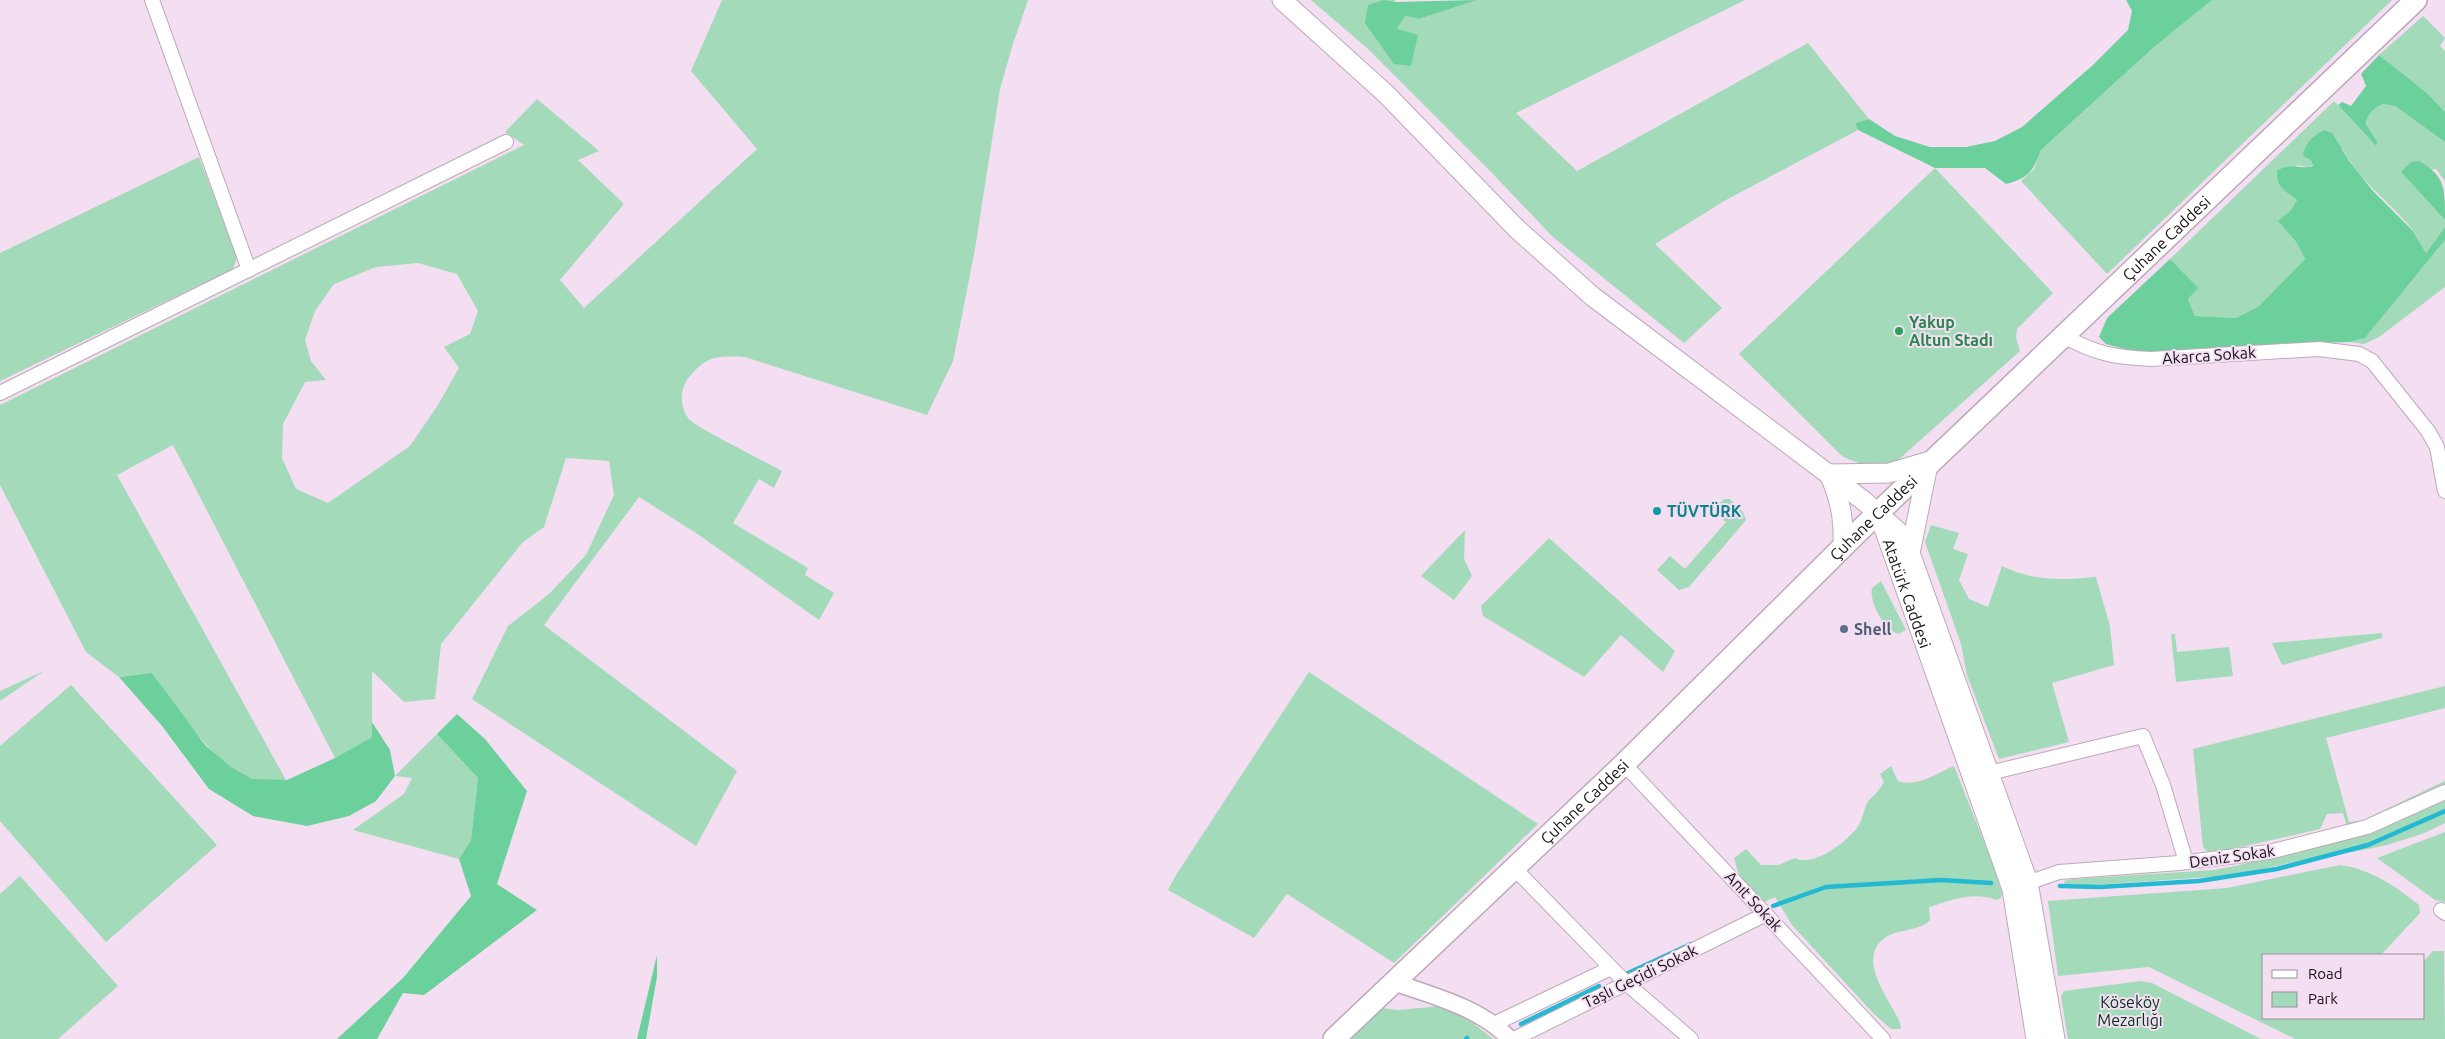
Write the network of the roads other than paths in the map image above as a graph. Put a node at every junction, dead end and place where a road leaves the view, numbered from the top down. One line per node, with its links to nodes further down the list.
1 (152, 0): 5 (street)
2 (1282, 0): 9 (main road)
3 (2416, 0): 6 (main road, Çuhane Caddesi)
4 (506, 142): 5 (street)
5 (249, 270): 7 (street)
6 (2064, 336): 8 (main road, Çuhane Caddesi); 10 (street, Akarca Sokak)
7 (0, 393)
8 (1931, 462): 9 (main road); 11 (main road, Çuhane Caddesi); 13 (main road)
9 (1829, 474): 11 (main road); 12 (main road)
10 (2445, 491)
11 (1878, 514): 12 (main road, Çuhane Caddesi); 13 (main road, Atatürk Caddesi); 15 (main road, Atatürk Caddesi)
12 (1843, 548): 14 (main road, Çuhane Caddesi)
13 (1910, 553): 15 (main road, Atatürk Caddesi)
14 (1624, 764): 18 (main road, Çuhane Caddesi); 20 (street, Anıt Sokak)
15 (1981, 775): 17 (street); 19 (main road, Atatürk Caddesi)
16 (2445, 792): 17 (street, Deniz Sokak)
17 (2186, 862): 19 (street, Deniz Sokak)
18 (1514, 868): 21 (street); 22 (main road, Çuhane Caddesi)
19 (2020, 886): 29 (main road, Atatürk Caddesi); 30 (main road, Atatürk Caddesi)
20 (1766, 914): 23 (street, Taşlı Geçidi Sokak); 28 (street, Anıt Sokak)
21 (1611, 968): 23 (street); 24 (street)
22 (1394, 982): 24 (street); 25 (main road, Çuhane Caddesi)
23 (1626, 983): 26 (street, Taşlı Geçidi Sokak); 27 (street)
24 (1494, 1024): 26 (street)
25 (1334, 1039)
26 (1512, 1039)
27 (1691, 1039)
28 (1884, 1039)
29 (2036, 1039)
30 (2055, 1039)

